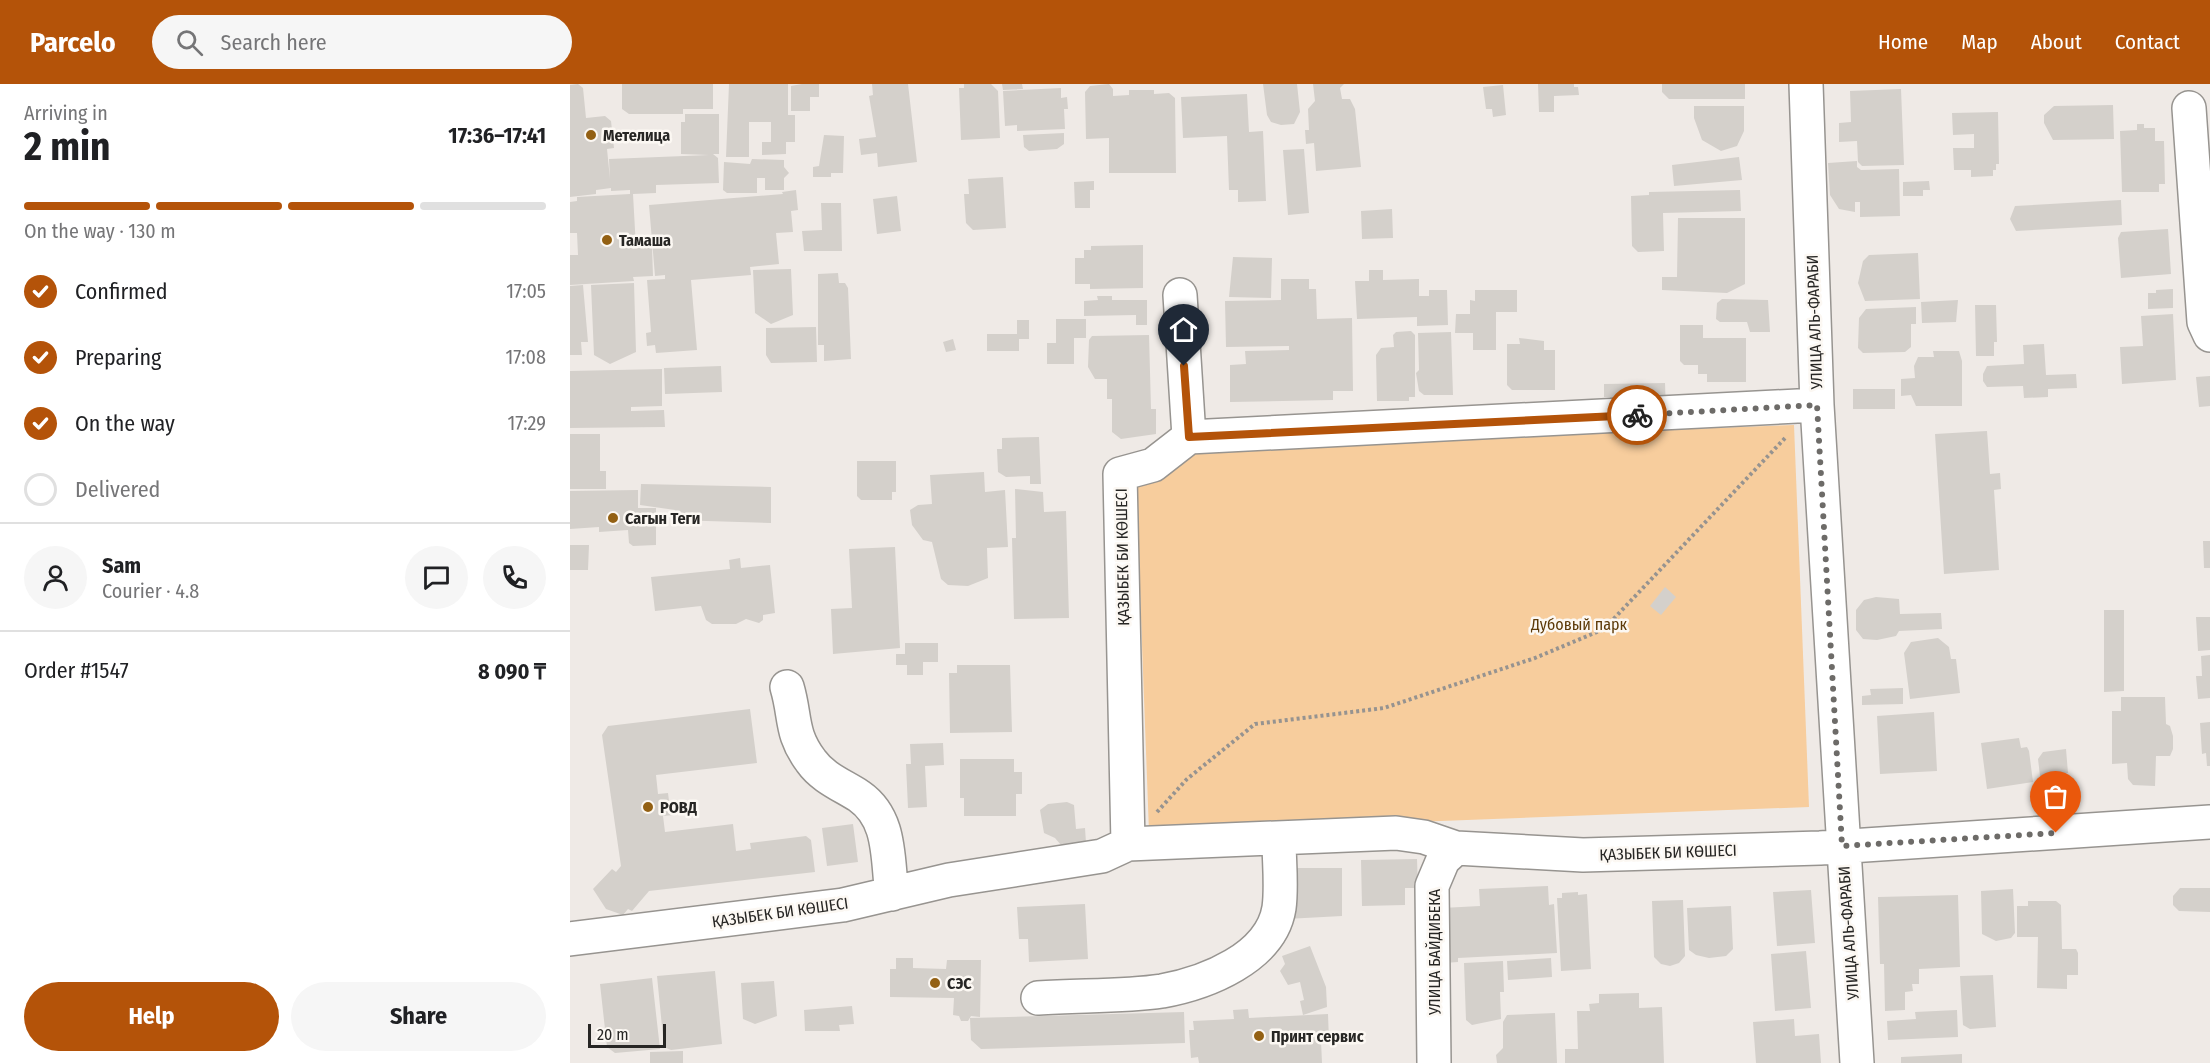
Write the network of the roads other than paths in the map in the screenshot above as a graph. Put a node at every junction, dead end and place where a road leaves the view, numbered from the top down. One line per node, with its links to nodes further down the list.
1 (1806, 84): 5 (street, УЛИЦА АЛЬ-ФАРАБИ)
2 (2189, 108): 4 (street)
3 (1180, 295): 6 (street)
4 (2210, 335)
5 (1817, 405): 6 (street); 11 (street, УЛИЦА АЛЬ-ФАРАБИ)
6 (1189, 437): 10 (street, ҚАЗЫБЕК БИ КӨШЕСІ)
7 (787, 687): 13 (street)
8 (2210, 822): 11 (street, ҚАЗЫБЕК БИ КӨШЕСІ)
9 (1279, 840): 10 (street, ҚАЗЫБЕК БИ КӨШЕСІ); 12 (street, ҚАЗЫБЕК БИ КӨШЕСІ); 15 (street)
10 (1128, 844): 13 (street, ҚАЗЫБЕК БИ КӨШЕСІ)
11 (1842, 846): 12 (street, ҚАЗЫБЕК БИ КӨШЕСІ); 17 (street, УЛИЦА АЛЬ-ФАРАБИ)
12 (1456, 848): 16 (street, УЛИЦА БАЙДИБЕКА)
13 (891, 894): 14 (street, ҚАЗЫБЕК БИ КӨШЕСІ)
14 (570, 939)
15 (1038, 998)
16 (1434, 1063)
17 (1857, 1063)

